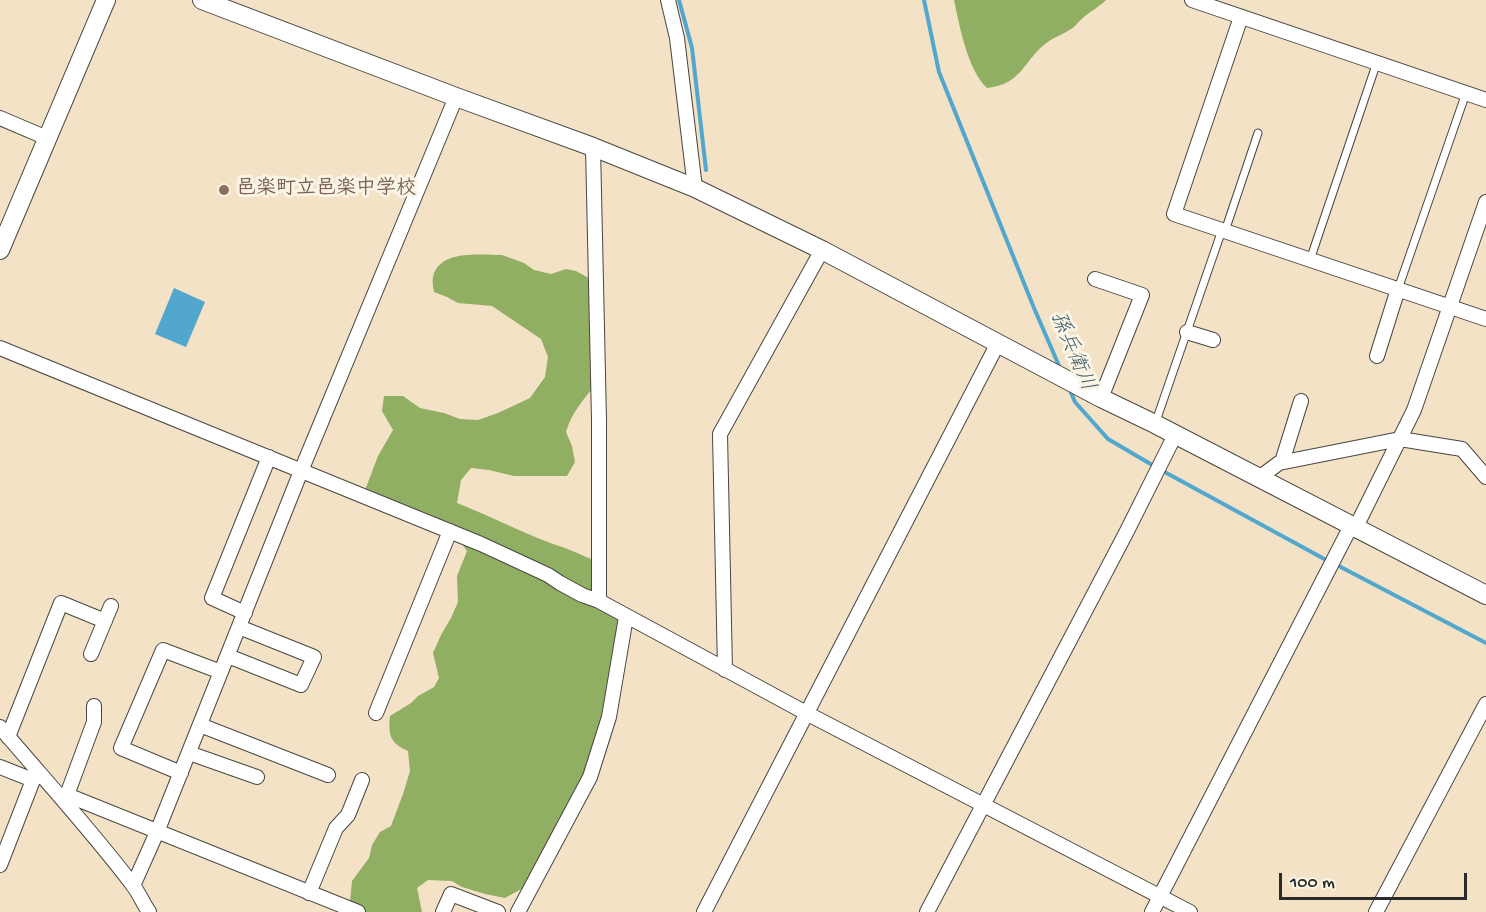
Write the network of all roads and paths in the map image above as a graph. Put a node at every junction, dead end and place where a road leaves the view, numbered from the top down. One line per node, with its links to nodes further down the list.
1 (106, 0): 12 (street)
2 (202, 0): 8 (street)
3 (668, 0): 14 (street)
4 (1192, 0): 5 (street)
5 (1241, 17): 6 (street); 16 (street)
6 (1377, 62): 7 (street); 19 (lane)
7 (1466, 93): 9 (street); 21 (lane)
8 (456, 97): 13 (street); 36 (street)
9 (1486, 100)
10 (0, 118): 12 (street)
11 (1258, 133): 16 (lane)
12 (47, 138): 17 (street)
13 (593, 147): 14 (street); 42 (street)
14 (695, 188): 18 (street)
15 (1486, 202): 22 (street)
16 (1223, 231): 19 (street); 24 (lane)
17 (0, 250)
18 (822, 250): 26 (street); 50 (street)
19 (1310, 261): 21 (street)
20 (1095, 279): 29 (street)
21 (1398, 289): 22 (street); 28 (street)
22 (1450, 307): 23 (street); 33 (street)
23 (1486, 320)
24 (1187, 332): 25 (street); 31 (lane)
25 (1213, 340)
26 (998, 343): 29 (street); 55 (street)
27 (0, 348): 34 (street)
28 (1377, 356)
29 (1101, 398): 31 (street)
30 (1301, 401): 35 (street)
31 (1155, 424): 32 (street)
32 (1175, 435): 38 (street); 66 (street)
33 (1400, 439): 35 (street); 37 (street); 39 (street)
34 (269, 457): 36 (street); 44 (street)
35 (1282, 462): 38 (street)
36 (301, 471): 40 (street); 44 (street)
37 (1486, 477)
38 (1259, 478): 39 (street)
39 (1353, 528): 41 (street); 71 (street)
40 (450, 531): 42 (street); 54 (street)
41 (1486, 595)
42 (599, 601): 45 (street)
43 (111, 606): 46 (street)
44 (245, 613): 47 (street)
45 (626, 617): 50 (street); 76 (street)
46 (105, 621): 48 (street); 57 (street)
47 (239, 627): 49 (street); 49 (street)
48 (92, 654)
49 (228, 656): 51 (street)
50 (725, 670): 55 (street)
51 (221, 672): 56 (street); 60 (street)
52 (1486, 704): 81 (street)
53 (94, 706): 65 (street)
54 (376, 713)
55 (808, 714): 66 (street); 77 (street)
56 (200, 725): 58 (street); 61 (street)
57 (4, 732): 62 (street)
58 (189, 753): 60 (street); 63 (street)
59 (0, 766): 62 (street)
60 (181, 773): 67 (street)
61 (328, 775)
62 (36, 777): 65 (street); 68 (street)
63 (257, 777)
64 (362, 780): 70 (street)
65 (64, 797): 67 (street); 69 (street)
66 (983, 804): 71 (street); 78 (street)
67 (157, 832): 69 (street); 70 (street)
68 (0, 865)
69 (133, 886): 72 (street)
70 (309, 893): 73 (street)
71 (1160, 896): 79 (street); 80 (street)
72 (148, 911)
73 (358, 912)
74 (443, 912): 75 (street)
75 (498, 912)
76 (518, 912)
77 (704, 912)
78 (927, 912)
79 (1152, 912)
80 (1190, 912)
81 (1376, 912)

